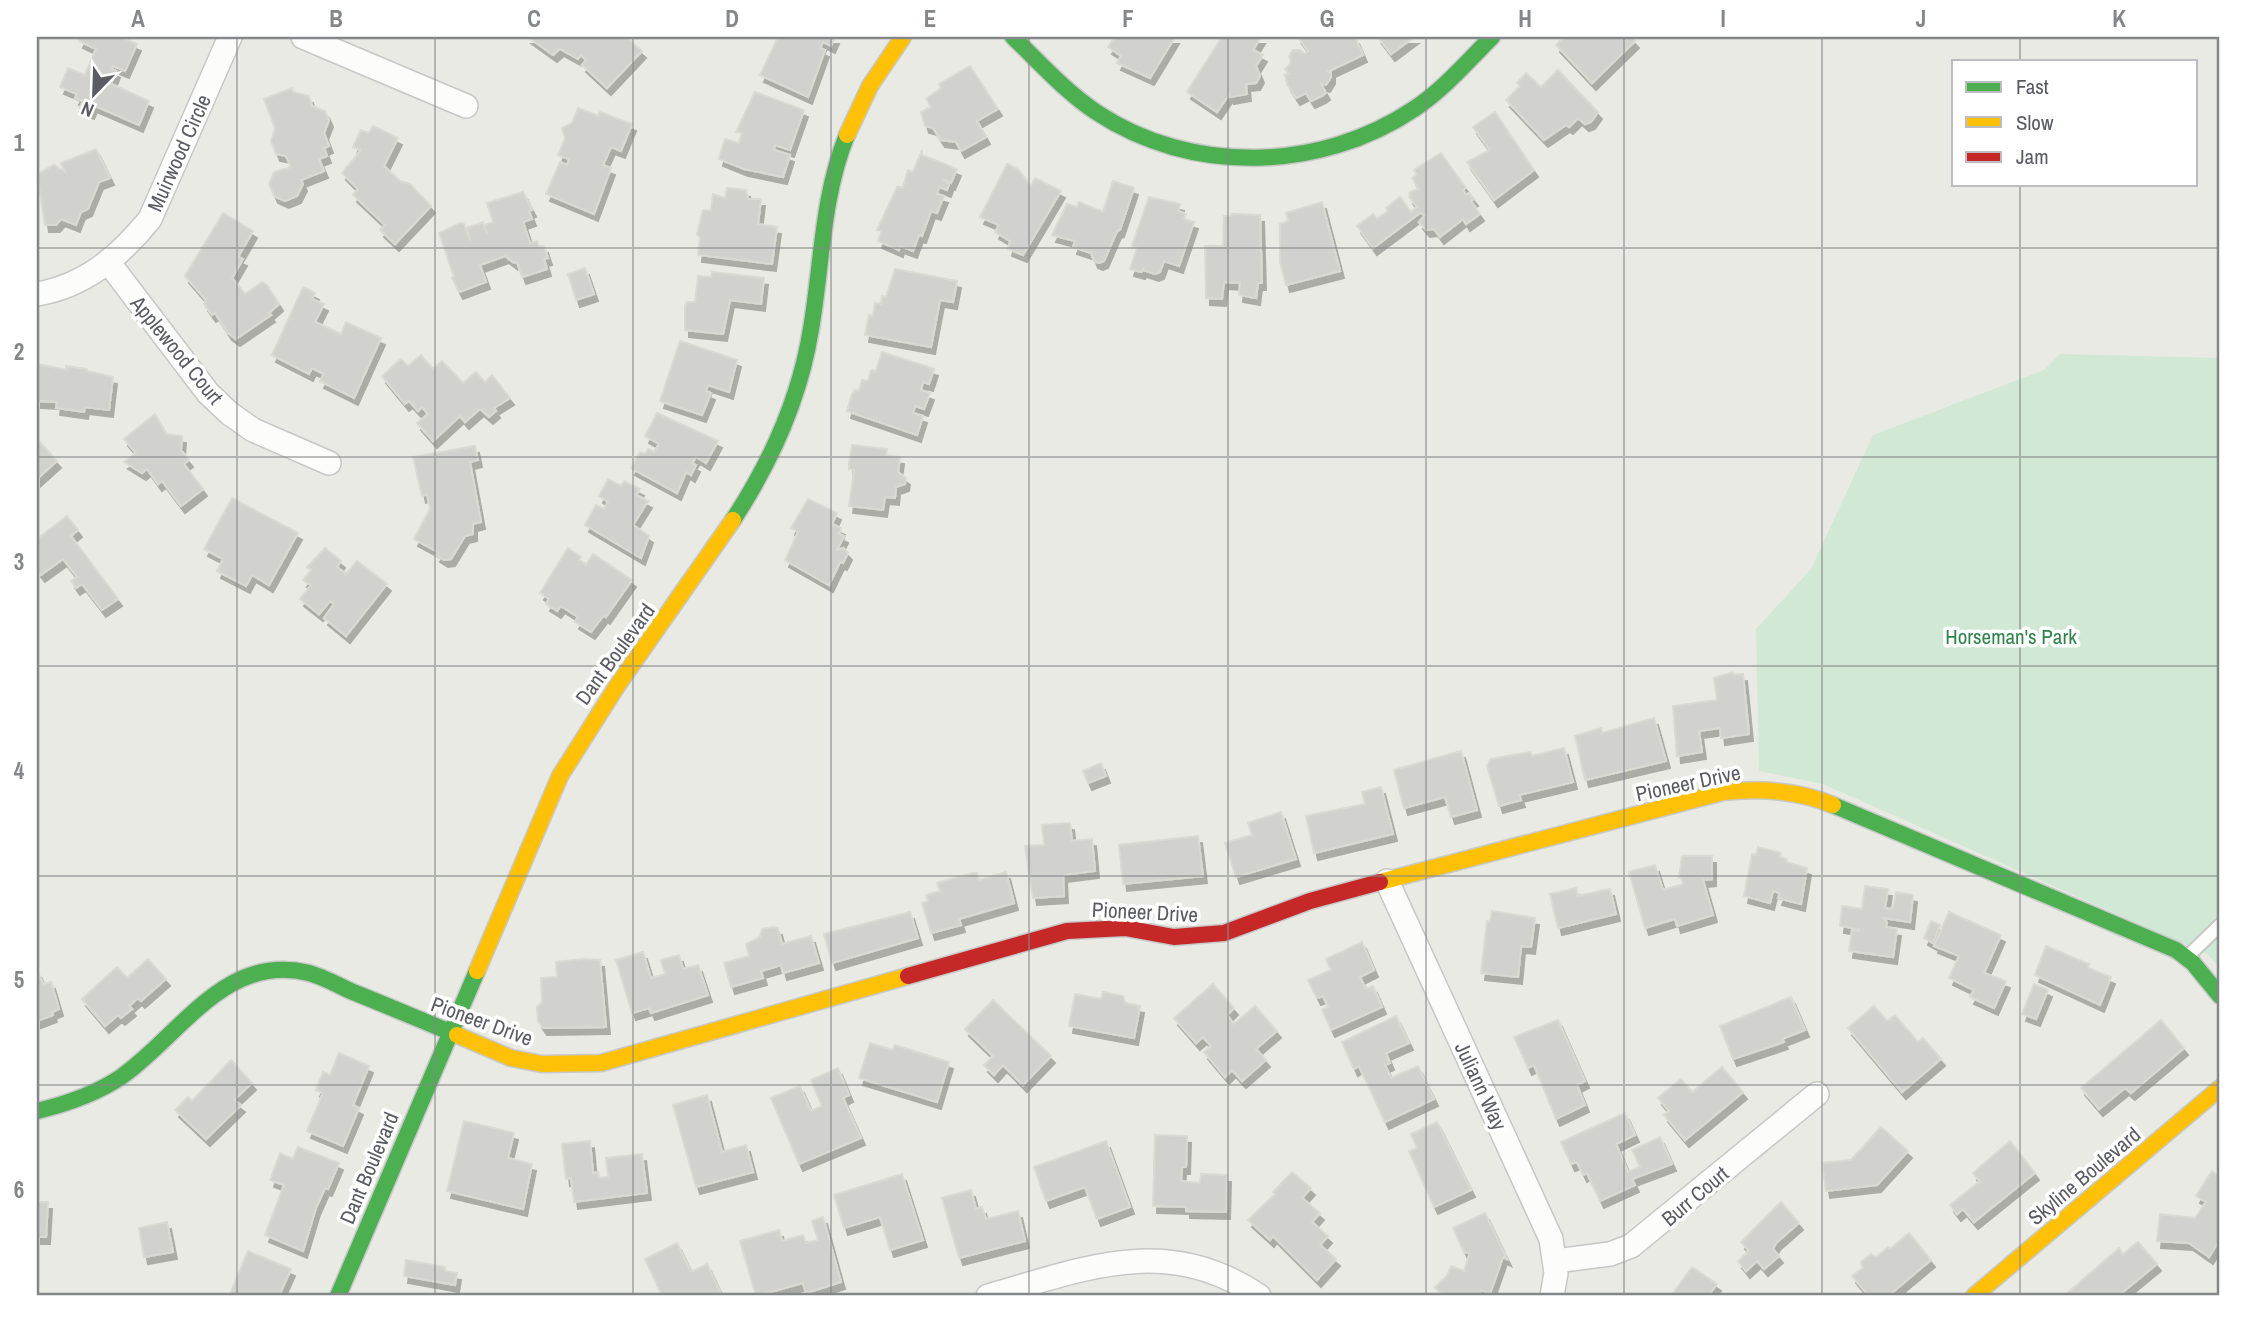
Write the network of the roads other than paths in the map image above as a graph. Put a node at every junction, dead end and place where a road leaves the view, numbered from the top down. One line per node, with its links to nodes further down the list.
1 (230, 37): 7 (street, Muirwood Circle)
2 (303, 37): 6 (street)
3 (903, 37): 14 (street, Dant Boulevard)
4 (1013, 37): 5 (street)
5 (1493, 37)
6 (466, 106)
7 (109, 263): 8 (street, Muirwood Circle); 9 (street, Applewood Court)
8 (37, 294)
9 (329, 463)
10 (1387, 881): 12 (street, Pioneer Drive); 14 (street, Pioneer Drive); 18 (street, Juliann Way)
11 (2220, 925): 12 (lane)
12 (2186, 958): 13 (street, Pioneer Drive)
13 (2220, 996)
14 (450, 1033): 17 (street, Pioneer Drive); 19 (street, Dant Boulevard)
15 (2220, 1087): 23 (street, Skyline Boulevard)
16 (1817, 1094): 18 (street, Burr Court)
17 (37, 1111)
18 (1556, 1261): 22 (street, Juliann Way)
19 (338, 1296)
20 (988, 1296): 21 (street)
21 (1259, 1296)
22 (1552, 1296)
23 (1974, 1296)

